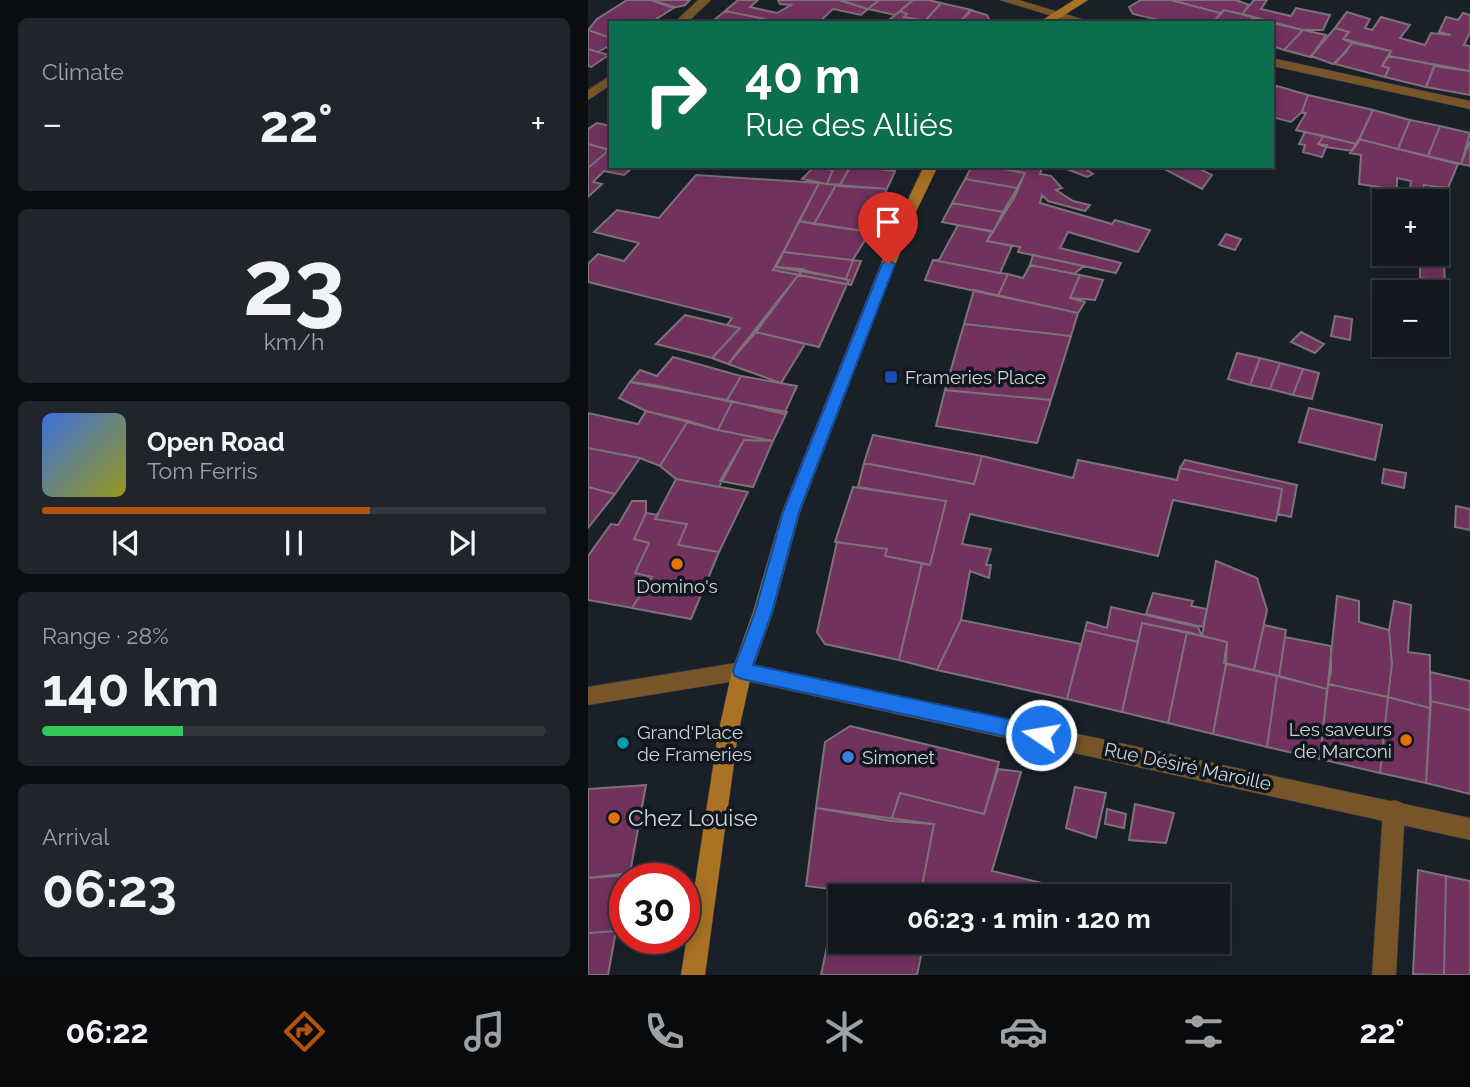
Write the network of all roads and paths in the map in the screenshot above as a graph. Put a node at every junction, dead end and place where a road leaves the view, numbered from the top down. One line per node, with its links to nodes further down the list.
1 (705, 0): 5 (street)
2 (1006, 0): 4 (street)
3 (1082, 0): 4 (main road)
4 (1058, 14): 6 (main road); 7 (street)
5 (682, 21)
6 (1047, 21)
7 (1082, 21)
8 (1274, 62): 11 (street)
9 (609, 80): 10 (street)
10 (588, 96)
11 (1470, 105)
12 (930, 168): 13 (main road)
13 (742, 671): 14 (street); 15 (street, Rue Désiré Maroille); 17 (main road)
14 (588, 696)
15 (1394, 810): 16 (street, Rue Désiré Maroille); 18 (street)
16 (1470, 828)
17 (693, 975)
18 (1384, 975)

